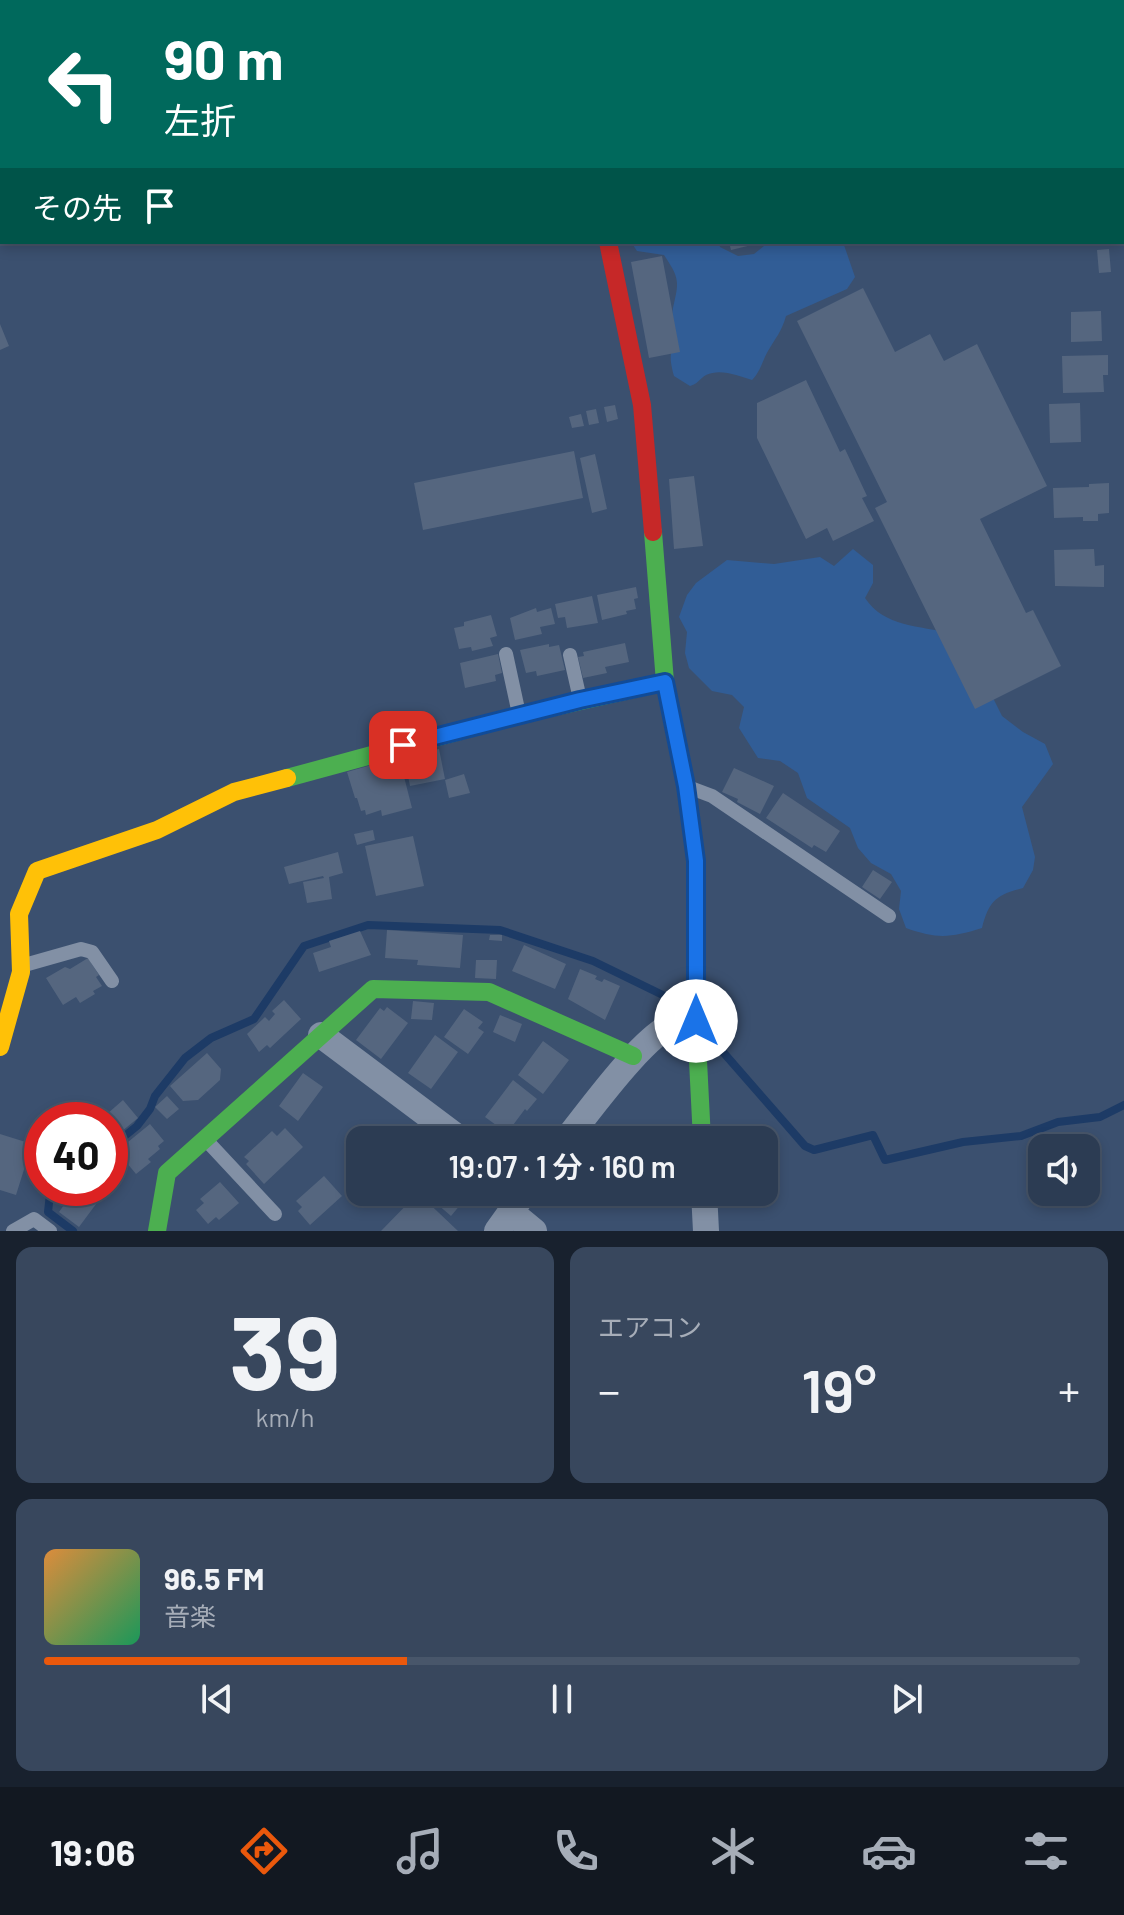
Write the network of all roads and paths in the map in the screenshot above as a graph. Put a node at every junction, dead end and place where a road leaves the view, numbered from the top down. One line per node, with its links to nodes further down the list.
1 (608, 244): 4 (street)
2 (506, 654): 6 (lane)
3 (570, 655): 5 (lane)
4 (665, 682): 5 (street); 7 (street)
5 (580, 700): 6 (street)
6 (519, 715): 9 (street)
7 (686, 786): 8 (lane); 11 (street)
8 (889, 916)
9 (21, 966): 10 (lane); 13 (street)
10 (112, 981)
11 (696, 1021): 14 (street); 17 (street)
12 (321, 1035): 14 (street); 15 (street); 18 (street)
13 (0, 1047)
14 (633, 1056): 16 (street)
15 (442, 1126)
16 (577, 1126)
17 (701, 1126)
18 (205, 1138): 21 (lane); 24 (street)
19 (705, 1206): 26 (street)
20 (511, 1212): 25 (street)
21 (275, 1214)
22 (13, 1231): 23 (lane)
23 (50, 1231)
24 (157, 1231)
25 (534, 1231)
26 (706, 1231)

